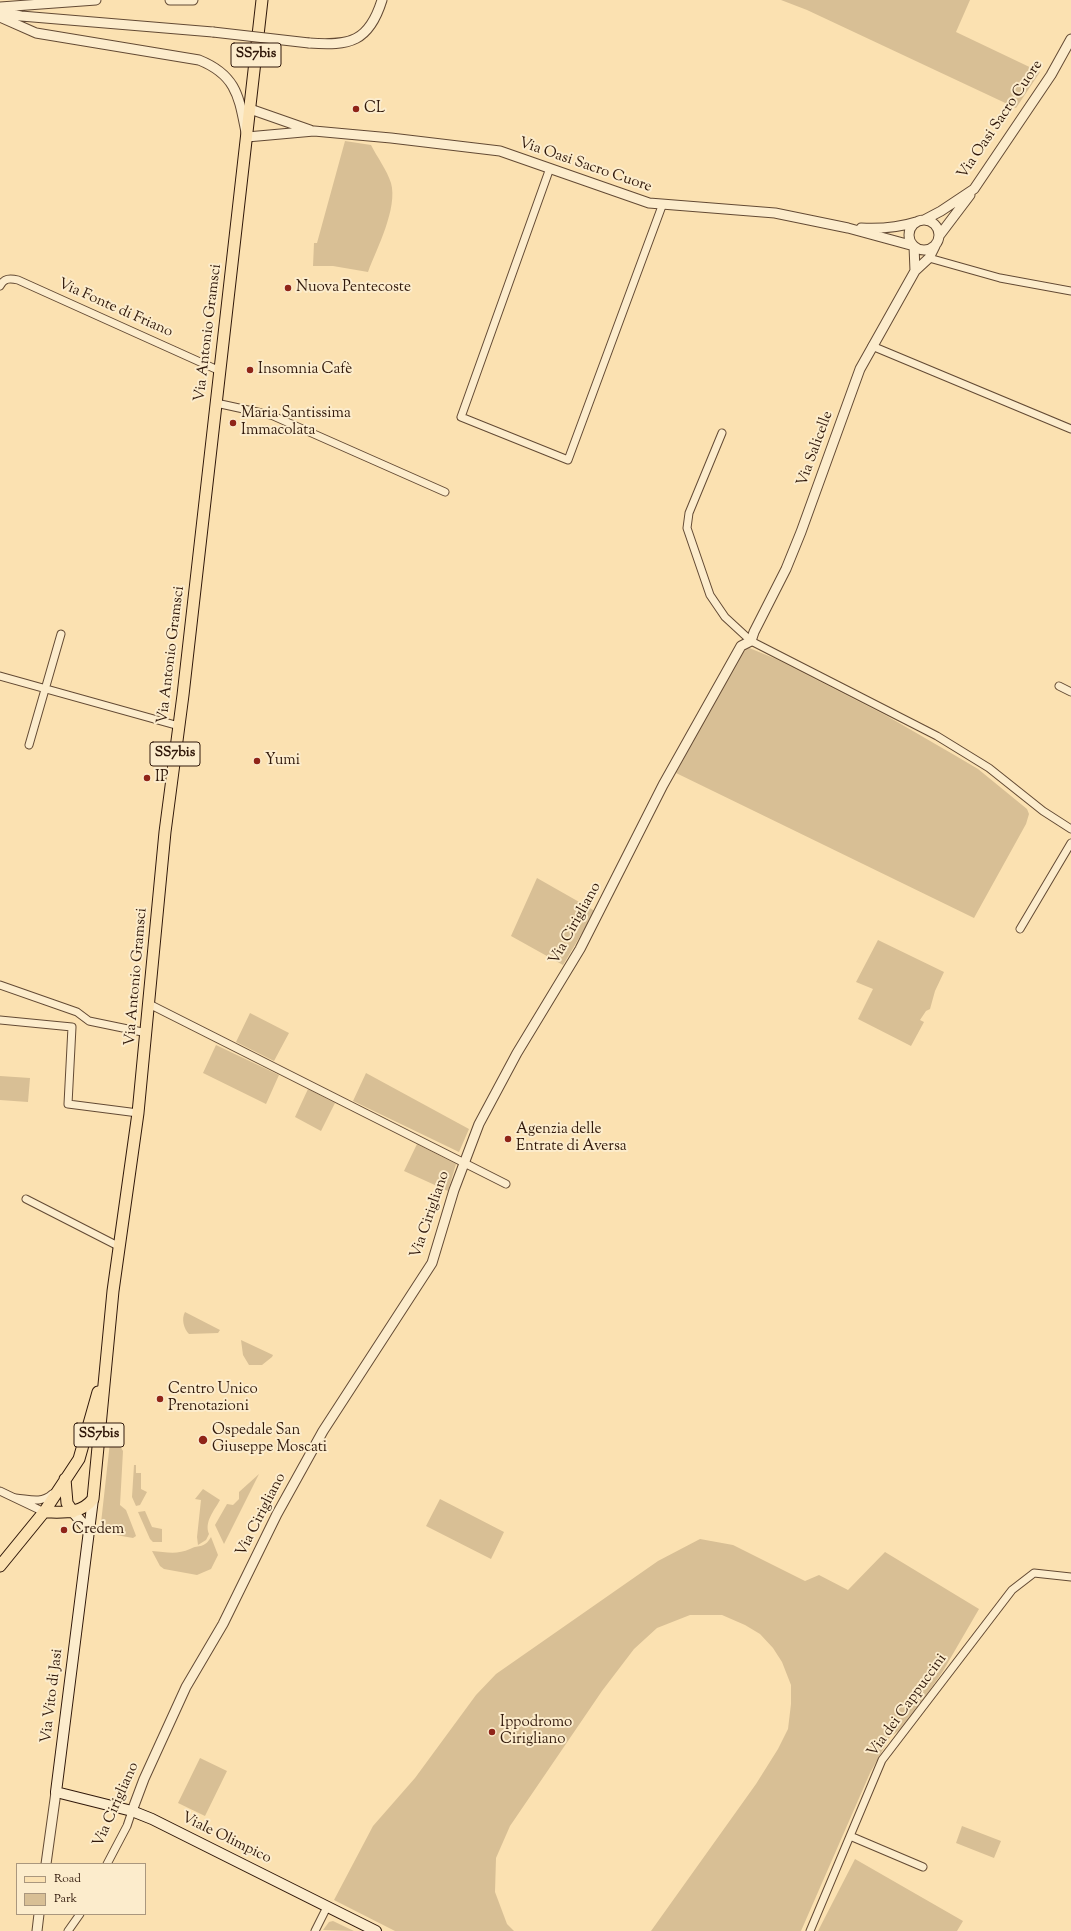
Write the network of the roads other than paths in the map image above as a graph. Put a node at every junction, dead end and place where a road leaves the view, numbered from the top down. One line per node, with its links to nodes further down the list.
1 (96, 0): 6 (street)
2 (170, 0): 3 (street)
3 (193, 0)
4 (262, 0): 10 (main road, SS7bis)
5 (382, 0): 7 (street, bridge)
6 (0, 7)
7 (0, 12)
8 (0, 17): 12 (street)
9 (1071, 39): 14 (street, Via Oasi Sacro Cuore)
10 (250, 109): 11 (street, Via Oasi Sacro Cuore); 12 (main road, Via Antonio Gramsci / SS7bis)
11 (314, 131): 12 (street, Via Oasi Sacro Cuore); 13 (street, Via Oasi Sacro Cuore)
12 (247, 138): 26 (main road, Via Antonio Gramsci / SS7bis)
13 (550, 168): 15 (street, Via Oasi Sacro Cuore); 15 (street)
14 (974, 189): 16 (street, Via Oasi Sacro Cuore); 18 (street)
15 (662, 206): 17 (street, Via Oasi Sacro Cuore)
16 (922, 221): 17 (street, Via Oasi Sacro Cuore); 18 (street); 19 (street)
17 (848, 228): 19 (street, Via Oasi Sacro Cuore)
18 (940, 236): 20 (street)
19 (914, 246): 20 (street); 22 (street)
20 (935, 246): 21 (street)
21 (929, 258): 22 (street); 24 (street)
22 (915, 271): 25 (street, Via Salicelle)
23 (0, 286): 26 (street, Via Fonte di Friano)
24 (1071, 291)
25 (872, 346): 28 (street); 32 (street, Via Salicelle)
26 (220, 371): 27 (main road, Via Antonio Gramsci / SS7bis)
27 (216, 403): 30 (street); 37 (main road, Via Antonio Gramsci / SS7bis)
28 (1071, 429)
29 (722, 433): 32 (street)
30 (445, 492)
31 (61, 634): 35 (street)
32 (751, 641): 39 (street); 47 (street, Via Cirigliano)
33 (0, 676): 35 (street)
34 (1059, 686): 36 (street)
35 (45, 688): 37 (street); 38 (street)
36 (1071, 692)
37 (179, 726): 43 (main road, Via Antonio Gramsci / SS7bis)
38 (29, 745)
39 (1071, 830)
40 (1071, 843): 41 (street)
41 (1020, 929)
42 (0, 985): 45 (street)
43 (149, 1004): 45 (main road, Via Antonio Gramsci / SS7bis); 47 (street)
44 (0, 1020): 46 (street)
45 (147, 1033): 46 (main road, Via Antonio Gramsci / SS7bis)
46 (138, 1113): 50 (main road, Via Antonio Gramsci / SS7bis)
47 (464, 1161): 48 (street); 64 (street, Via Cirigliano)
48 (506, 1184)
49 (26, 1199): 50 (street)
50 (118, 1246): 51 (main road, Via Antonio Gramsci / SS7bis)
51 (104, 1371): 52 (main road, Via Antonio Gramsci / SS7bis); 53 (main road, Via Antonio Gramsci / SS7bis)
52 (79, 1459): 53 (main road); 54 (main road, Via Antonio Gramsci / SS7bis)
53 (96, 1463): 57 (main road, Via Antonio Gramsci / SS7bis)
54 (65, 1479): 56 (street); 58 (main road, Via Antonio Gramsci / SS7bis); 59 (main road)
55 (0, 1491): 56 (street)
56 (16, 1498): 58 (street)
57 (93, 1499): 59 (main road); 60 (main road, Via Vito di Jasi)
58 (44, 1512): 59 (main road); 61 (main road, SS7bis)
59 (73, 1512): 60 (main road)
60 (89, 1532): 63 (main road, Via Vito di Jasi)
61 (0, 1566)
62 (1071, 1577): 65 (street, Via dei Cappuccini)
63 (56, 1792): 64 (main road, Viale Olimpico); 66 (street, Via Vito di Jasi)
64 (132, 1811): 67 (street, Via Cirigliano); 69 (main road, Viale Olimpico)
65 (850, 1836): 68 (street); 76 (street, Via dei Cappuccini)
66 (46, 1863)
67 (108, 1863)
68 (923, 1867)
69 (327, 1907): 74 (street); 75 (main road, Viale Olimpico)
70 (39, 1915): 72 (street)
71 (79, 1915): 73 (street)
72 (37, 1931)
73 (68, 1931)
74 (315, 1931)
75 (376, 1931)
76 (810, 1931)

